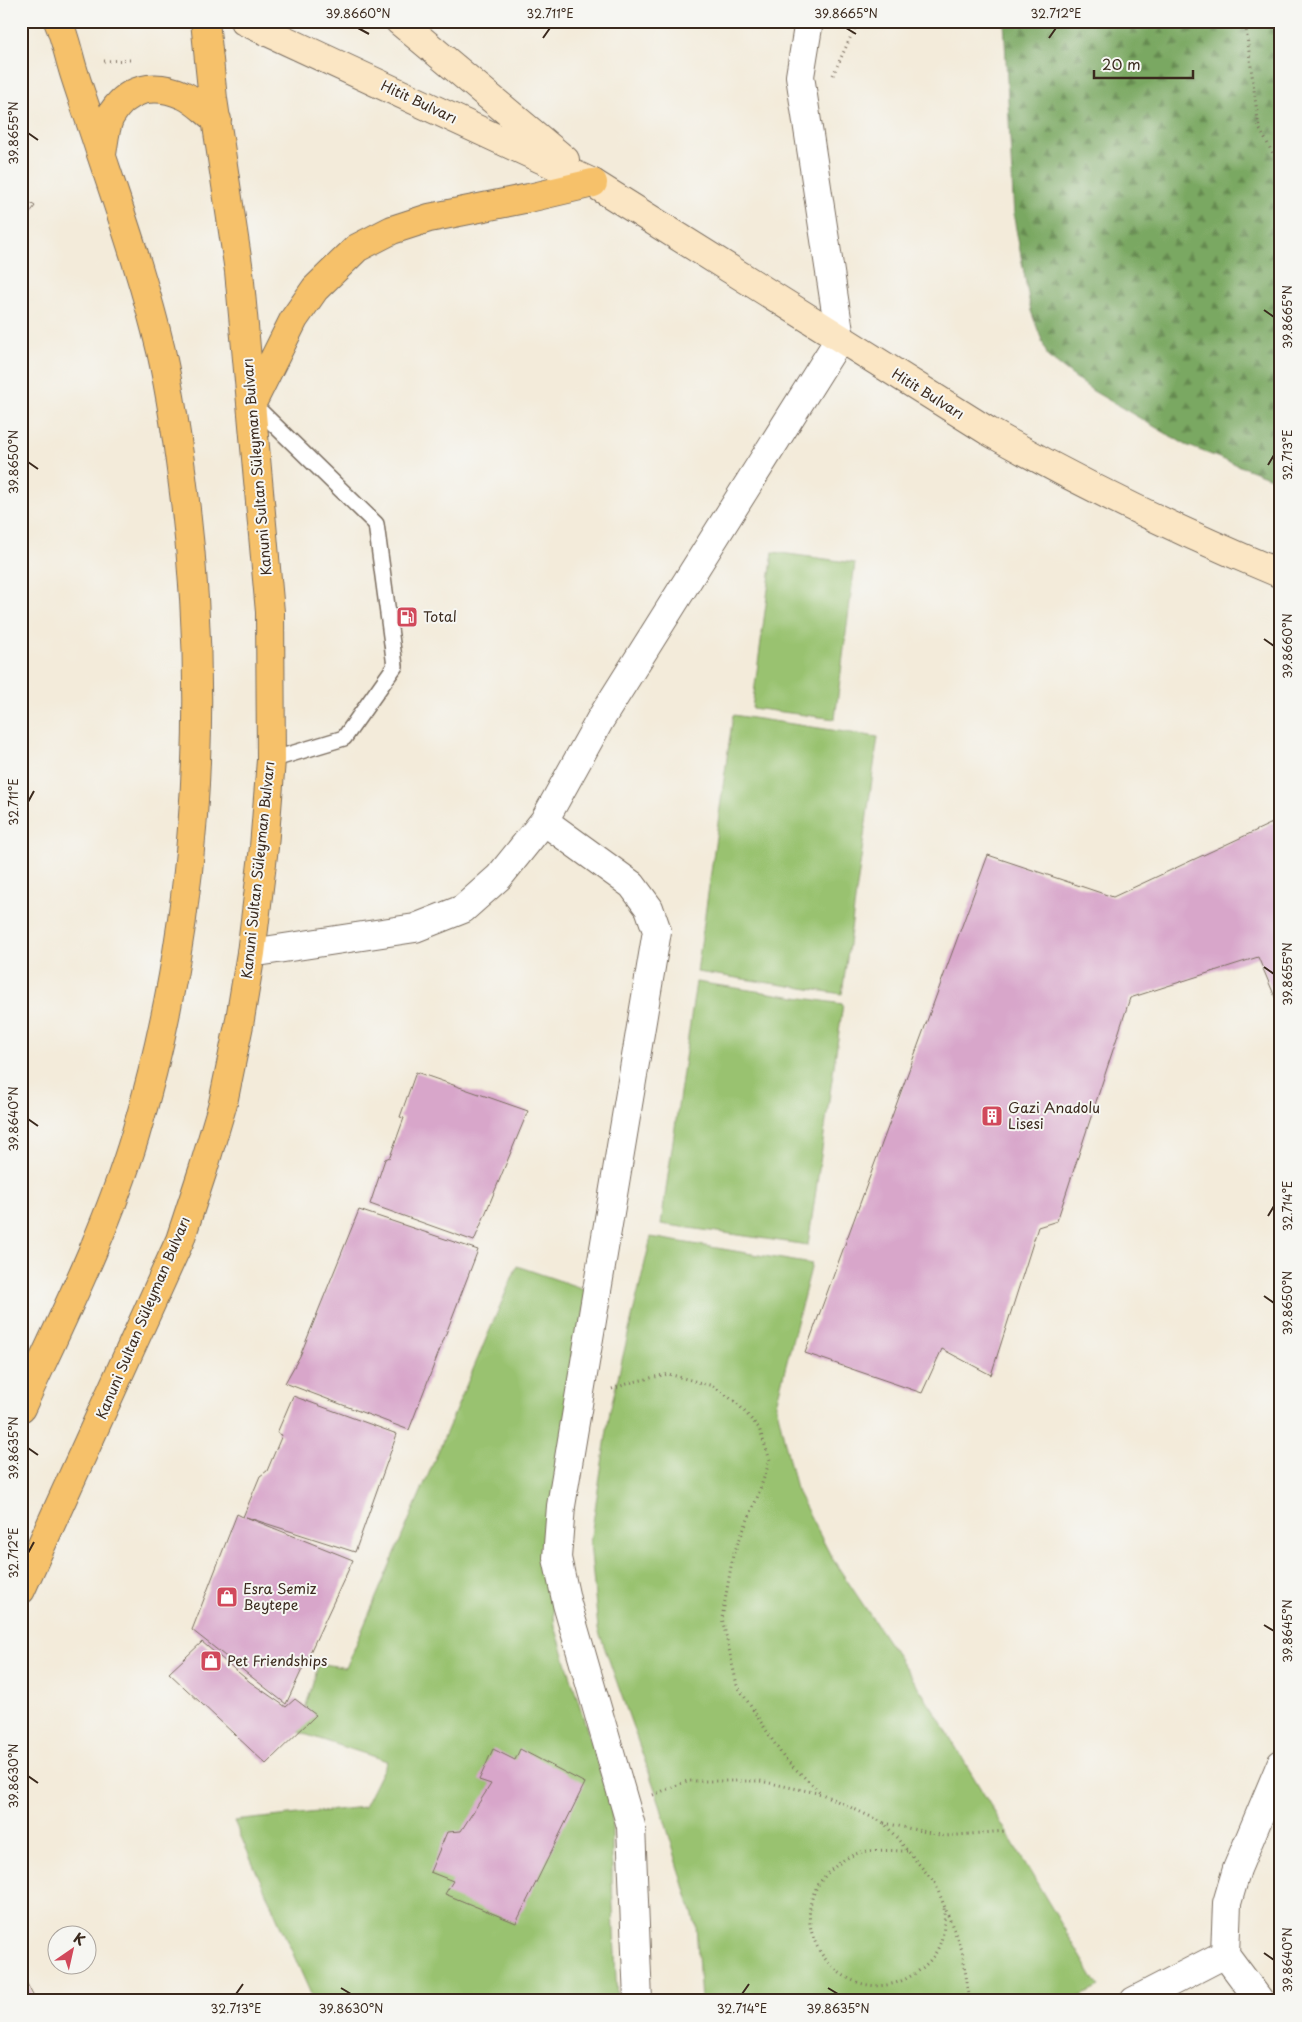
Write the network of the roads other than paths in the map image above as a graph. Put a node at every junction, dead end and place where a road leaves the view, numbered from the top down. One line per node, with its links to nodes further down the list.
1 (58, 21): 7 (main road)
2 (204, 21): 6 (main road, Kanuni Sultan Süleyman Bulvarı)
3 (244, 21): 8 (main road, Hitit Bulvarı)
4 (399, 21): 8 (main road, Hitit Bulvarı)
5 (809, 21): 9 (street)
6 (217, 120): 7 (main road); 10 (main road, Kanuni Sultan Süleyman Bulvarı)
7 (102, 156): 15 (main road)
8 (593, 183): 9 (main road, Hitit Bulvarı); 10 (main road)
9 (840, 338): 11 (main road, Hitit Bulvarı); 13 (street)
10 (252, 403): 12 (main road, Kanuni Sultan Süleyman Bulvarı); 12 (lane)
11 (1281, 574)
12 (271, 760): 14 (main road, Kanuni Sultan Süleyman Bulvarı)
13 (544, 821): 14 (street); 19 (street)
14 (251, 953): 16 (main road, Kanuni Sultan Süleyman Bulvarı)
15 (21, 1408)
16 (21, 1590)
17 (1281, 1764): 18 (street)
18 (1225, 1954): 20 (street); 21 (street)
19 (638, 2001)
20 (1134, 2001)
21 (1260, 2001)

